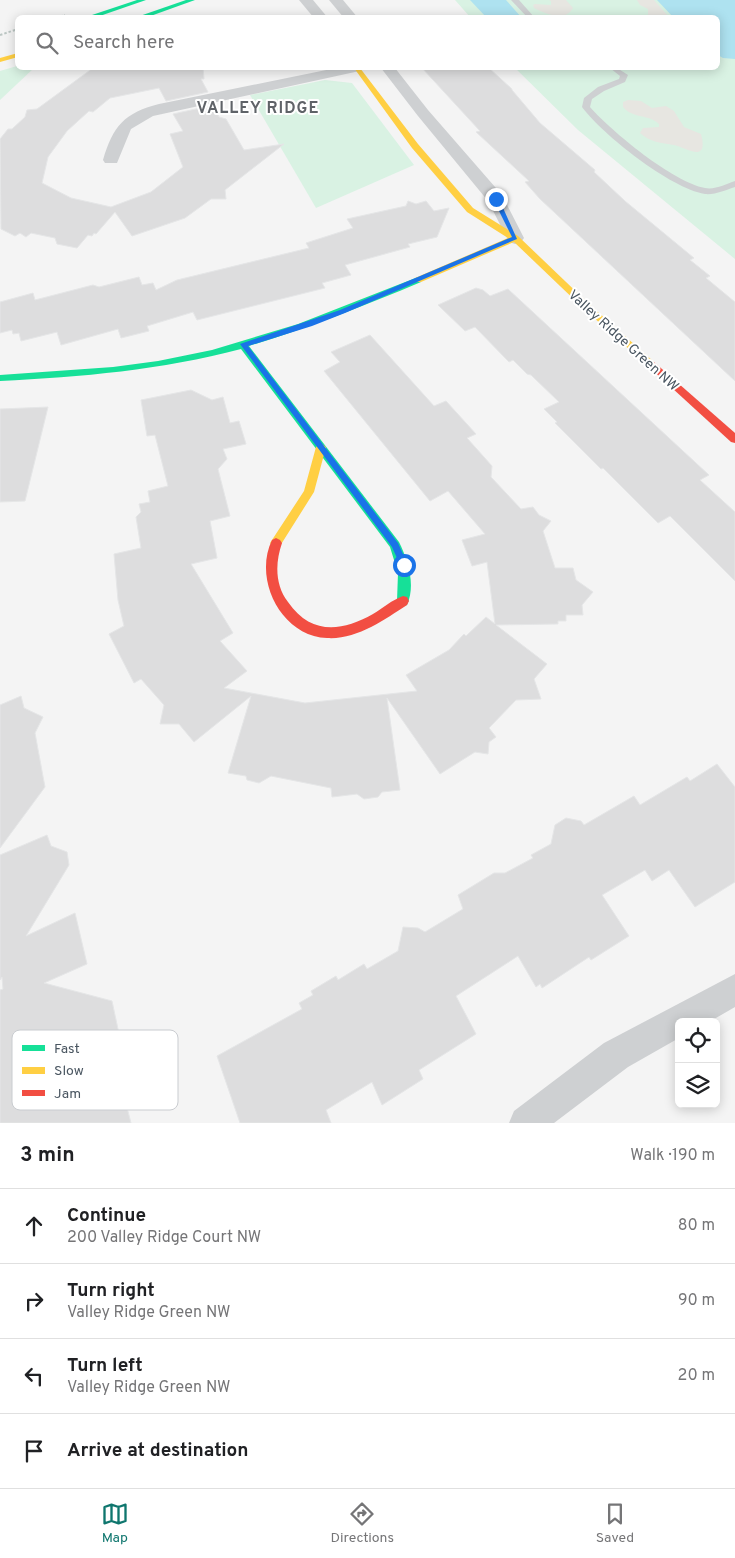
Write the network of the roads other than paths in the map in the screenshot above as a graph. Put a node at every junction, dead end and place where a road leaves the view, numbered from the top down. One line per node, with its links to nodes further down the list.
1 (144, 0): 6 (street)
2 (192, 0): 7 (street)
3 (306, 0): 8 (street)
4 (336, 0): 9 (street)
5 (515, 0): 10 (lane)
6 (96, 15)
7 (146, 15)
8 (319, 15)
9 (349, 15)
10 (529, 15)
11 (15, 56): 12 (street)
12 (0, 60)
13 (346, 70): 17 (street)
14 (358, 70): 19 (street, Valley Ridge Green NW)
15 (390, 70): 19 (street, Valley Ridge Green NW)
16 (616, 70): 18 (lane)
17 (111, 160)
18 (735, 184)
19 (515, 238): 20 (street); 22 (street, Valley Ridge Green NW)
20 (243, 344): 21 (street); 23 (street)
21 (0, 378)
22 (735, 439)
23 (321, 447): 23 (street)
24 (735, 990): 25 (street)
25 (526, 1123)

